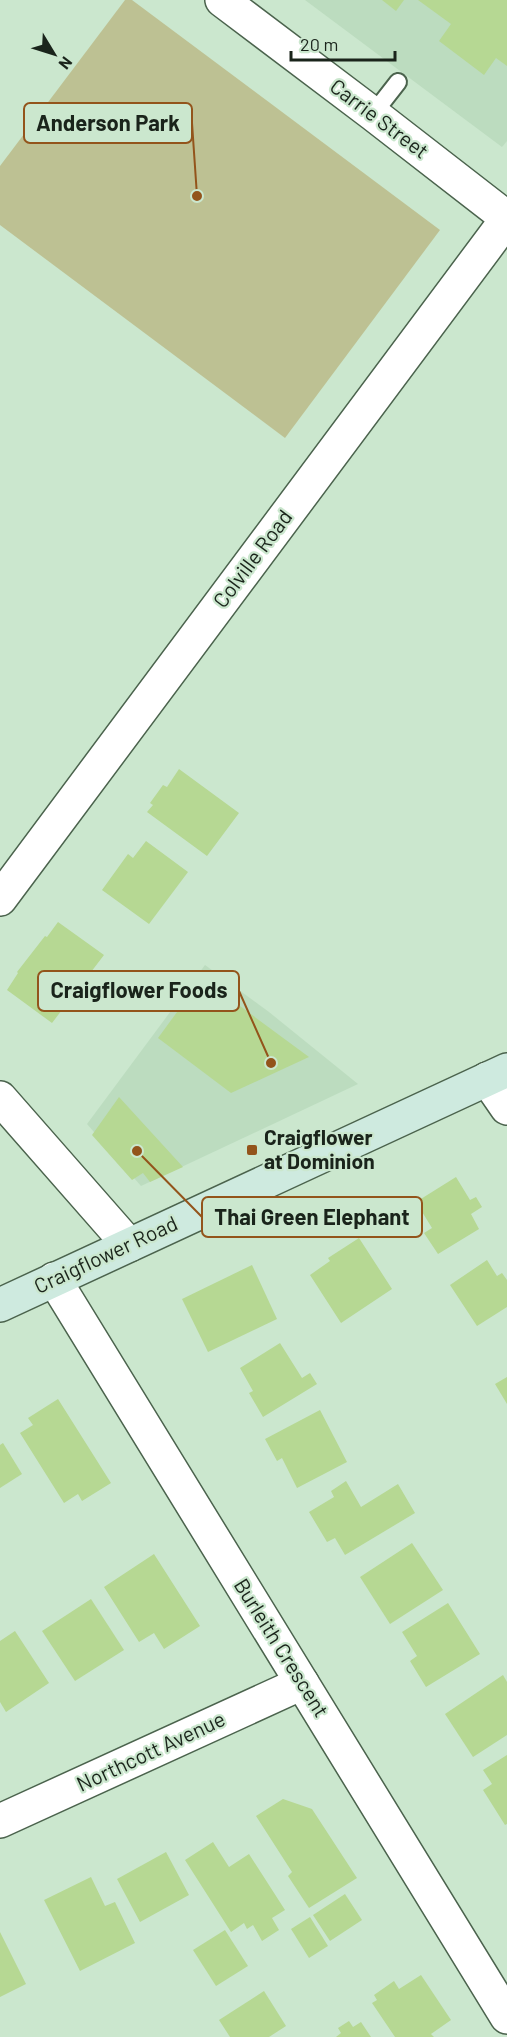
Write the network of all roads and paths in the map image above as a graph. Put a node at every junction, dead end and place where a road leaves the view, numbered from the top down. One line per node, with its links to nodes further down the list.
1 (222, 0): 3 (street, Carrie Street)
2 (398, 82): 3 (lane)
3 (374, 114): 4 (street, Carrie Street)
4 (507, 218): 5 (street, Colville Road)
5 (0, 899)
6 (497, 1074): 8 (street); 9 (main road, Craigflower Road)
7 (0, 1098): 9 (street)
8 (507, 1108)
9 (129, 1245): 10 (main road, Craigflower Road)
10 (54, 1280): 11 (main road, Craigflower Road); 12 (street, Burleith Crescent)
11 (0, 1305)
12 (302, 1683): 13 (street, Northcott Avenue); 14 (street, Burleith Crescent)
13 (0, 1821)
14 (507, 2017)

